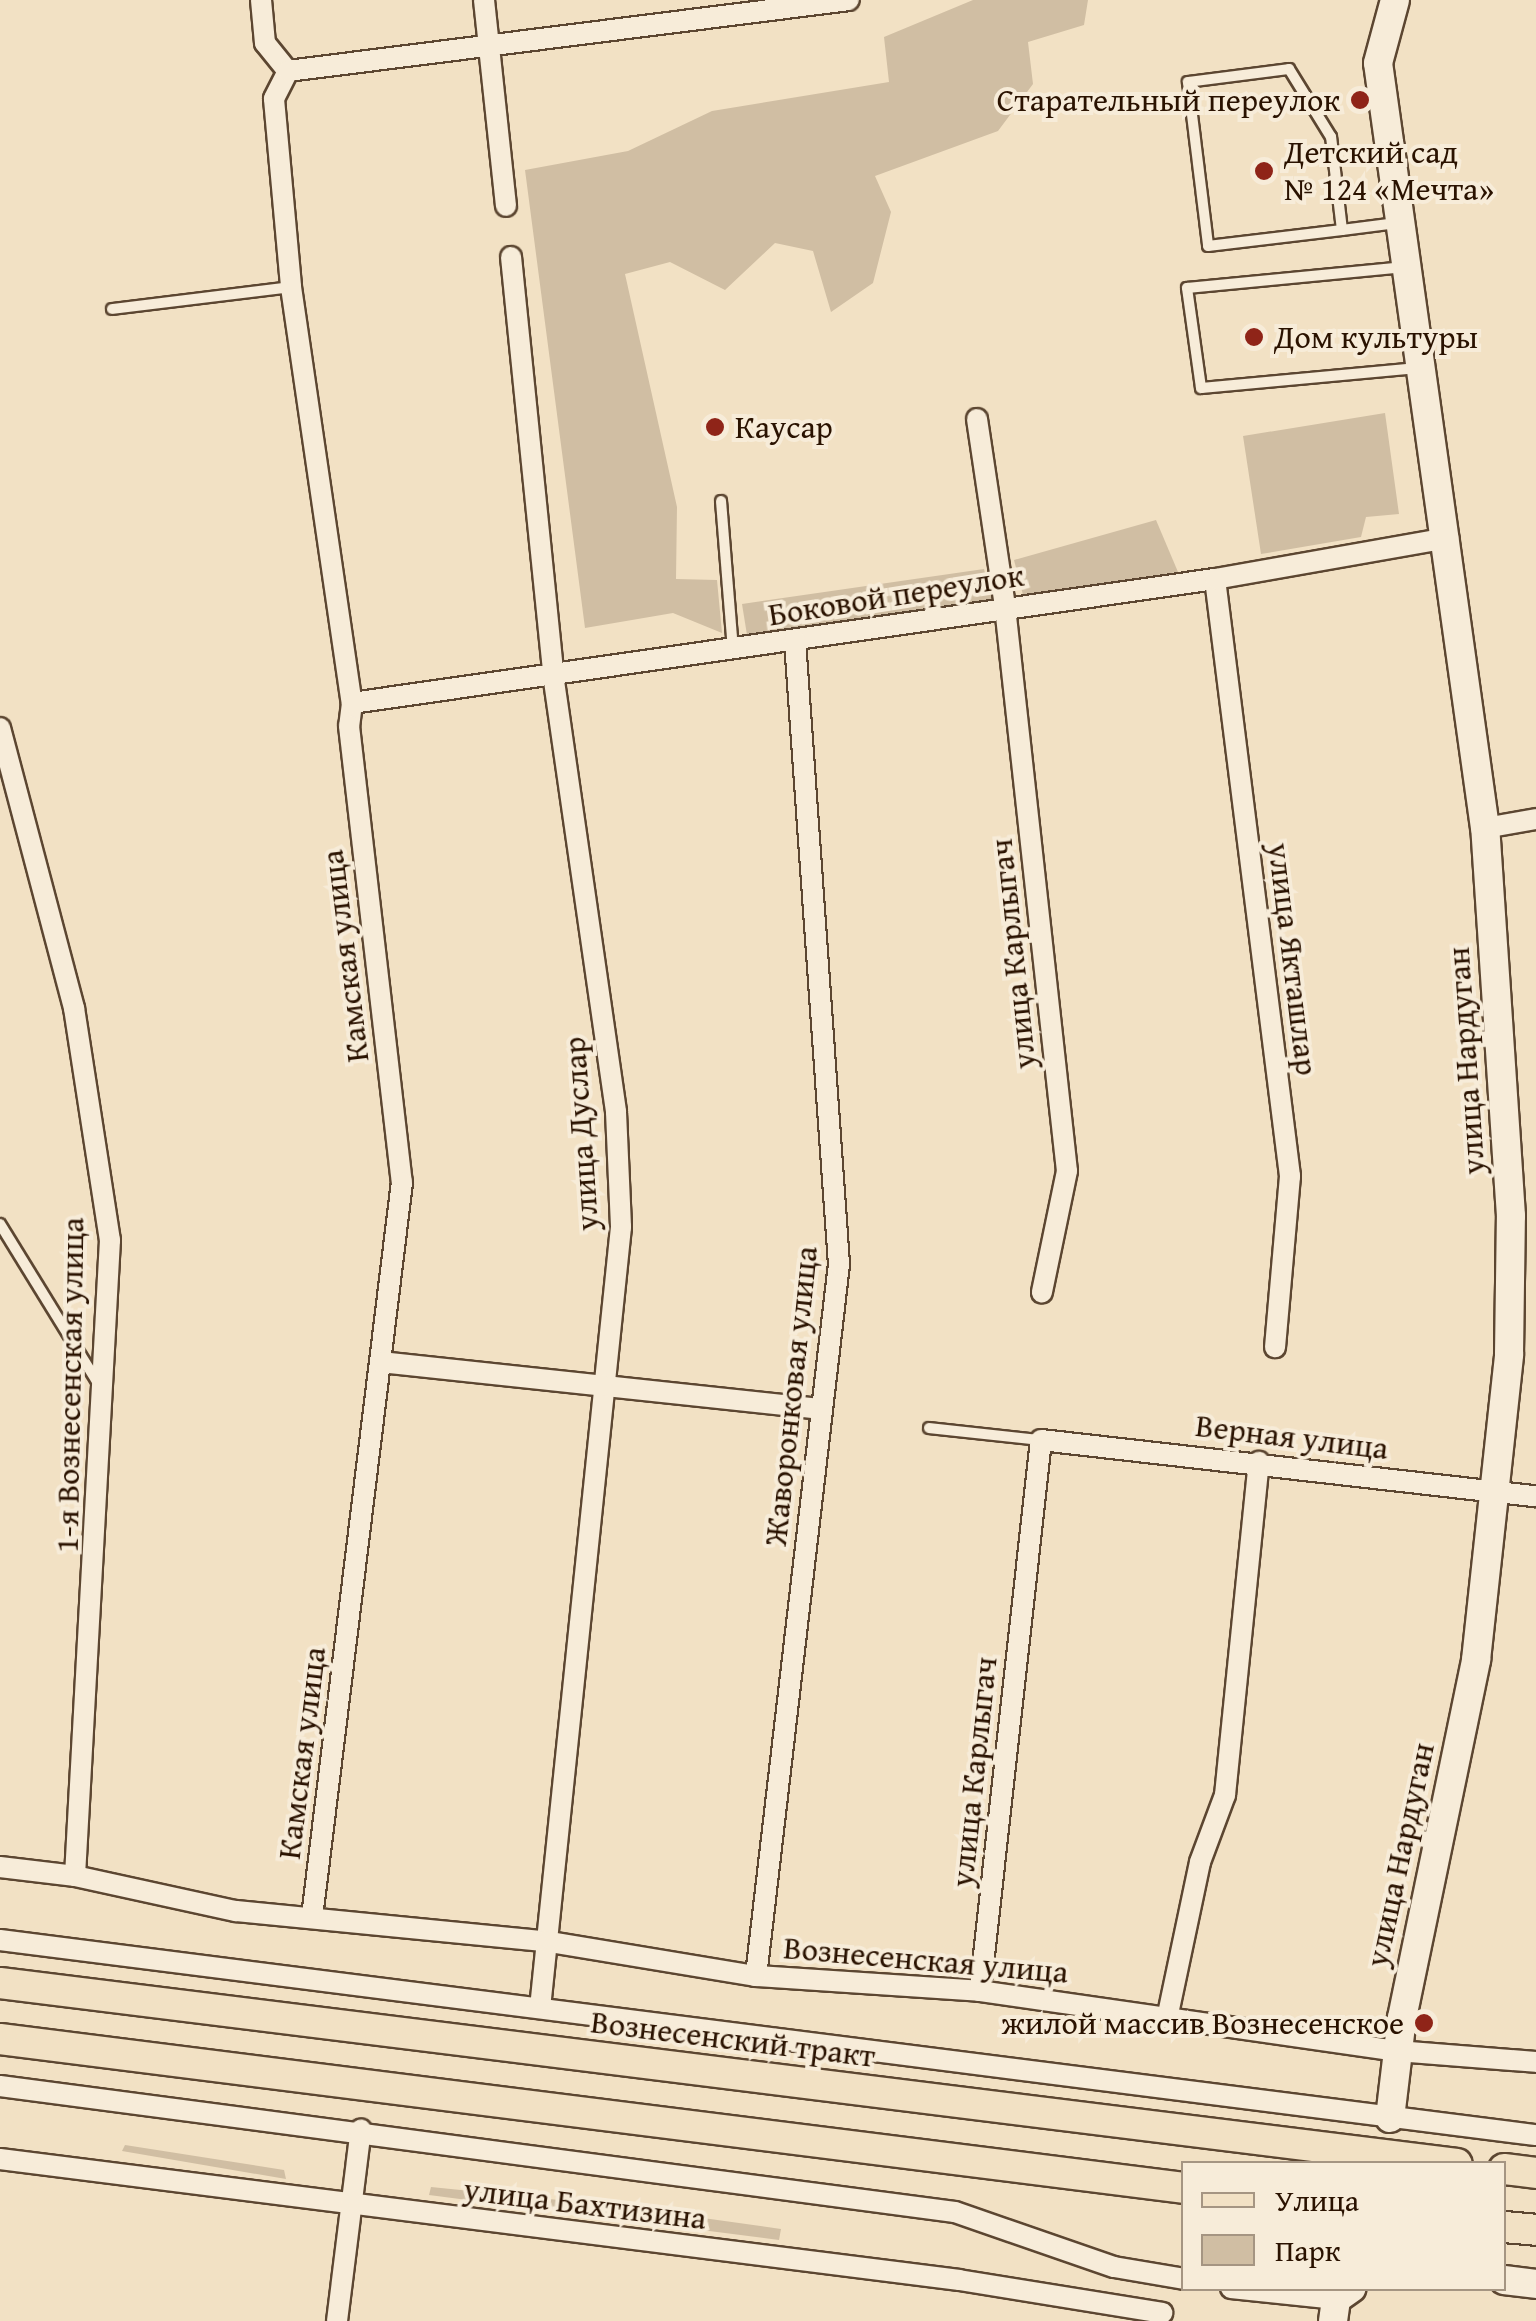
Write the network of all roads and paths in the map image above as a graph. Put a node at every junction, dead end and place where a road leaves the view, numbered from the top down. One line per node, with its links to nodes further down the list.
1 (261, 0): 7 (street)
2 (484, 0): 6 (street)
3 (848, 0): 5 (street)
4 (1394, 0): 9 (street, улица Нардуган)
5 (716, 8): 6 (street)
6 (490, 47): 7 (street); 8 (street)
7 (288, 70): 13 (street, Камская улица)
8 (506, 206)
9 (1402, 222): 10 (lane); 12 (street, улица Нардуган)
10 (1342, 230): 10 (lane)
11 (511, 258): 23 (street, улица Дуслар)
12 (1409, 266): 15 (street, улица Нардуган); 15 (lane)
13 (291, 287): 14 (lane); 24 (street, Камская улица)
14 (112, 309)
15 (1424, 368): 18 (street, улица Нардуган)
16 (977, 420): 20 (street, улица Карлыгач)
17 (721, 500): 22 (lane)
18 (1448, 538): 19 (street, Боковой переулок); 27 (street, улица Нардуган)
19 (1215, 579): 20 (street, Боковой переулок); 30 (street, улица Якташлар)
20 (1005, 607): 21 (street, Боковой переулок); 29 (street, улица Карлыгач)
21 (795, 641): 22 (street, Боковой переулок); 34 (street, Жаворонковая улица)
22 (734, 650): 23 (street, Боковой переулок)
23 (554, 674): 24 (street, Боковой переулок); 32 (street, улица Дуслар)
24 (352, 703): 31 (street, Камская улица)
25 (0, 728): 33 (street, 1-я Вознесенская улица)
26 (1536, 819): 27 (street)
27 (1485, 828): 38 (street, улица Нардуган)
28 (0, 1224): 33 (lane)
29 (1042, 1292)
30 (1275, 1347)
31 (382, 1362): 32 (street); 42 (street, Камская улица)
32 (600, 1386): 34 (street); 44 (street, улица Дуслар)
33 (106, 1397): 41 (street, 1-я Вознесенская улица)
34 (822, 1410): 45 (street, Жаворонковая улица)
35 (929, 1428): 36 (lane)
36 (1041, 1440): 37 (street, Верная улица); 47 (street, улица Карлыгач)
37 (1259, 1462): 38 (street, Верная улица); 49 (street)
38 (1496, 1492): 39 (street, Верная улица); 51 (street, улица Нардуган)
39 (1536, 1496)
40 (0, 1867): 41 (street, Вознесенская улица)
41 (75, 1876): 42 (street, Вознесенская улица)
42 (312, 1917): 44 (street, Вознесенская улица)
43 (0, 1940): 48 (street)
44 (544, 1941): 45 (street, Вознесенская улица); 48 (street, улица Дуслар)
45 (756, 1976): 47 (street, Вознесенская улица)
46 (0, 1983): 58 (main road, Вознесенский тракт)
47 (980, 1991): 49 (street, Вознесенская улица)
48 (540, 2008): 54 (street)
49 (1168, 2014): 51 (street, Вознесенская улица)
50 (0, 2039): 61 (main road)
51 (1397, 2051): 52 (street, Вознесенская улица); 54 (street, улица Нардуган)
52 (1536, 2062)
53 (0, 2086): 55 (street)
54 (1390, 2118): 56 (street)
55 (361, 2129): 62 (street); 65 (street)
56 (1536, 2135)
57 (0, 2159): 62 (street, улица Бахтизина)
58 (1432, 2161)
59 (1506, 2169): 60 (main road)
60 (1536, 2173)
61 (1181, 2188)
62 (354, 2205): 70 (street, улица Бахтизина); 71 (street)
63 (1506, 2226): 64 (main road)
64 (1536, 2230)
65 (1181, 2278)
66 (1506, 2280): 67 (street)
67 (1536, 2284)
68 (1253, 2291): 69 (street)
69 (1340, 2303)
70 (1162, 2314)
71 (337, 2321)

